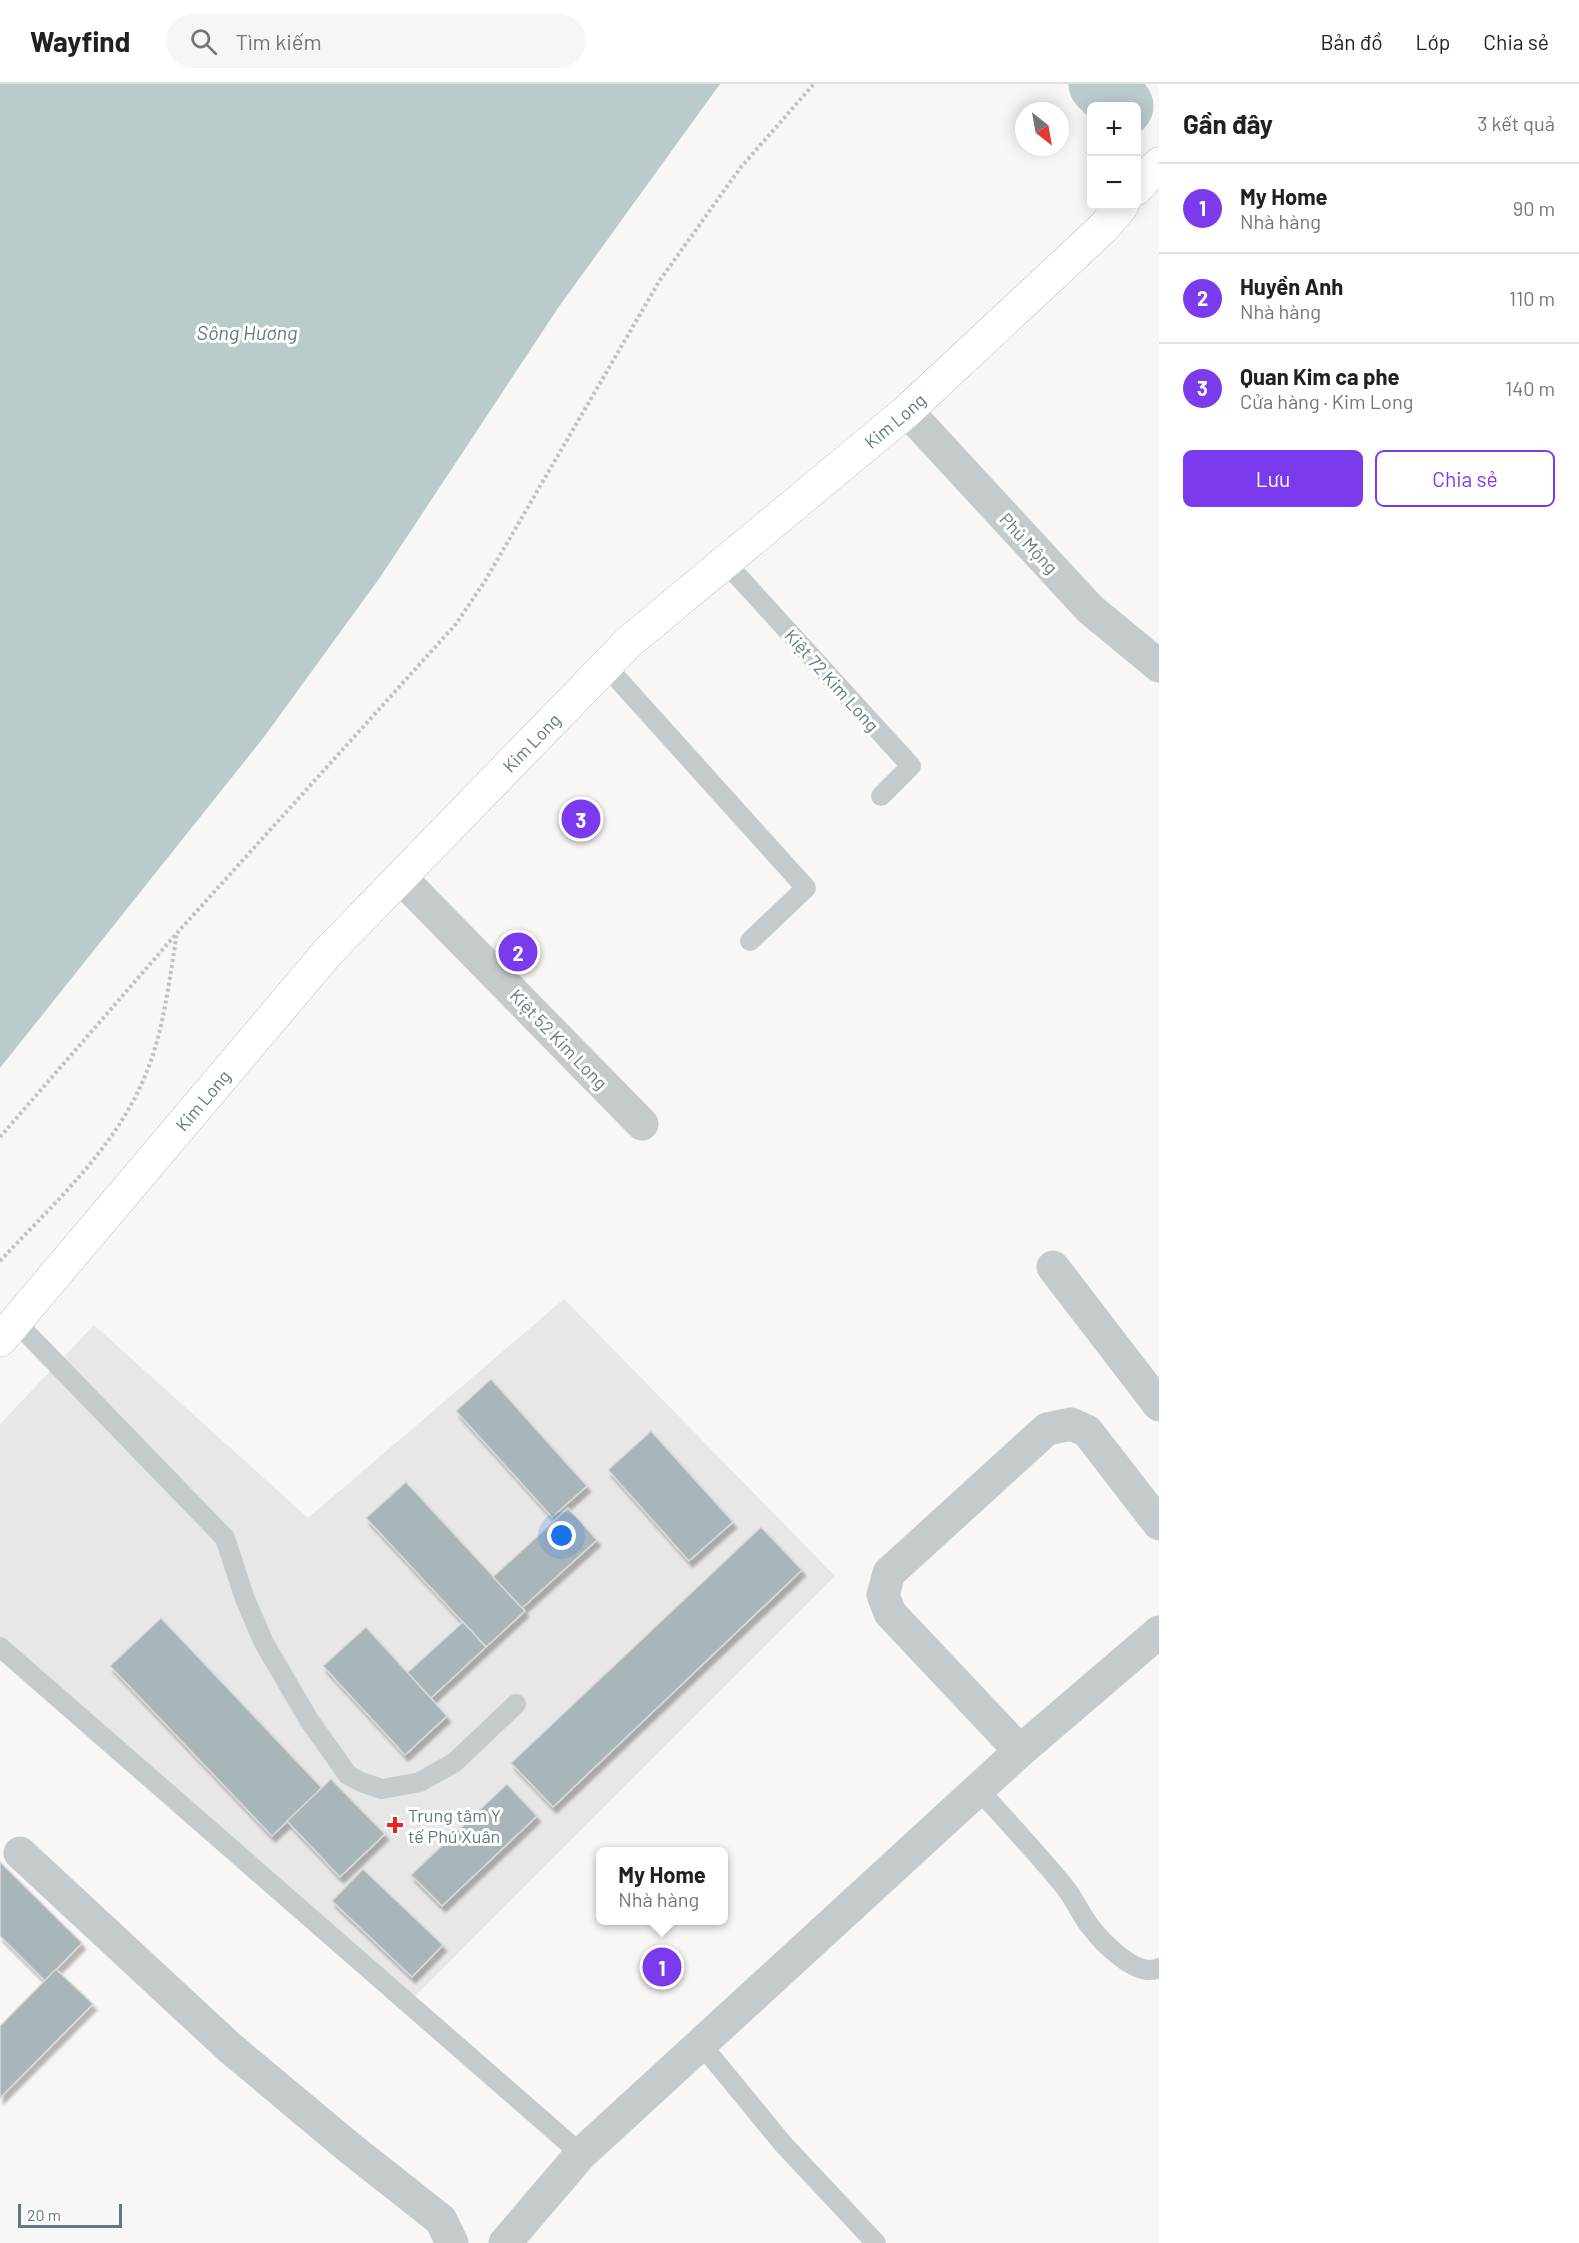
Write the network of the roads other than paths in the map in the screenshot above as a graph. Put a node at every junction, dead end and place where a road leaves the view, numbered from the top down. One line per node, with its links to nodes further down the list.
1 (1159, 164): 2 (main road)
2 (1141, 184)
3 (1118, 210): 4 (main road, Kim Long)
4 (907, 411): 5 (main road, Kim Long); 7 (street, Phú Mộng)
5 (726, 563): 6 (main road, Kim Long); 8 (lane, Kiệt 72 Kim Long)
6 (606, 666): 9 (main road, Kim Long); 10 (lane)
7 (1159, 666)
8 (881, 796)
9 (400, 878): 11 (street, Kiệt 52 Kim Long); 13 (main road, Kim Long)
10 (750, 941)
11 (642, 1124)
12 (1053, 1267): 14 (street)
13 (8, 1331): 18 (lane)
14 (1159, 1405)
15 (1159, 1524): 19 (street)
16 (1158, 1636): 19 (street)
17 (0, 1647): 24 (lane)
18 (516, 1704)
19 (1020, 1751): 20 (street)
20 (978, 1789): 22 (lane); 23 (street)
21 (20, 1853): 25 (street)
22 (1159, 1968)
23 (701, 2044): 24 (street); 27 (lane)
24 (581, 2154): 26 (street)
25 (452, 2243)
26 (505, 2243)
27 (876, 2243)

